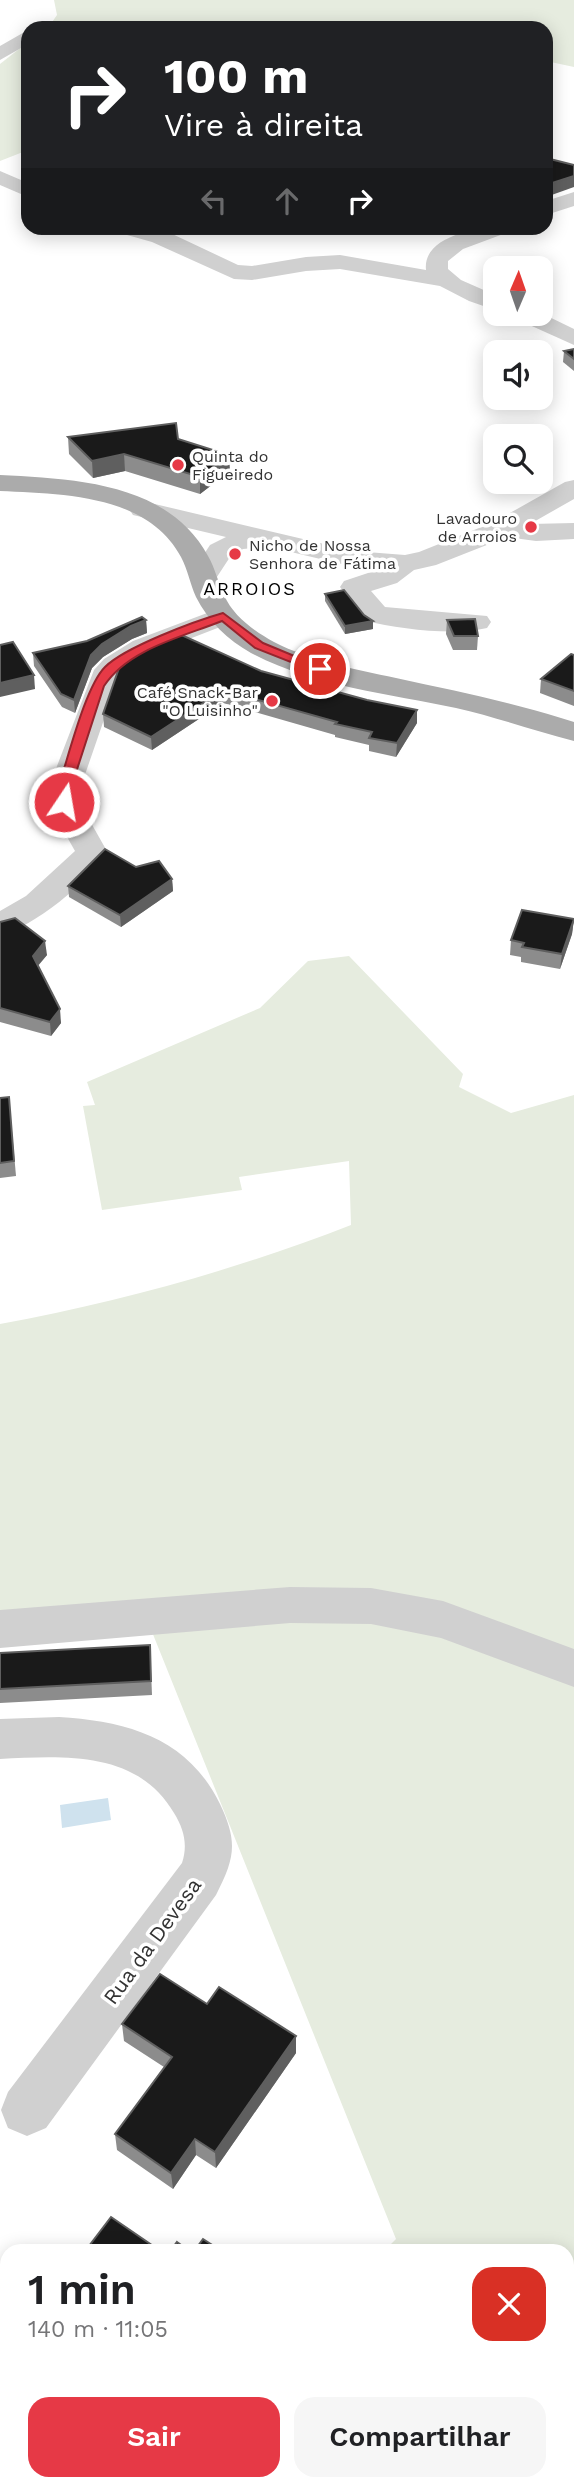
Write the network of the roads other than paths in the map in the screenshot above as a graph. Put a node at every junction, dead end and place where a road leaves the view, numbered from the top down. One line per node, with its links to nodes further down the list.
1 (21, 40): 2 (street)
2 (0, 54)
3 (0, 177): 4 (street)
4 (21, 188)
5 (574, 199): 6 (street)
6 (553, 206)
7 (153, 235): 9 (street)
8 (482, 235): 9 (street)
9 (446, 280): 10 (street)
10 (483, 298)
11 (549, 326): 12 (street)
12 (574, 338)
13 (0, 483): 15 (main road)
14 (574, 488): 16 (street)
15 (142, 509): 18 (street); 19 (main road)
16 (504, 528): 17 (street); 20 (street)
17 (574, 531)
18 (261, 538): 19 (street); 20 (street); 21 (street)
19 (183, 539): 21 (main road)
20 (405, 563): 23 (street)
21 (203, 577): 22 (main road)
22 (223, 616): 24 (main road); 25 (street)
23 (477, 622)
24 (574, 732)
25 (0, 925)
26 (0, 1629): 27 (street)
27 (574, 1668)
28 (0, 1739): 29 (street, Rua da Devesa)
29 (27, 2110)

